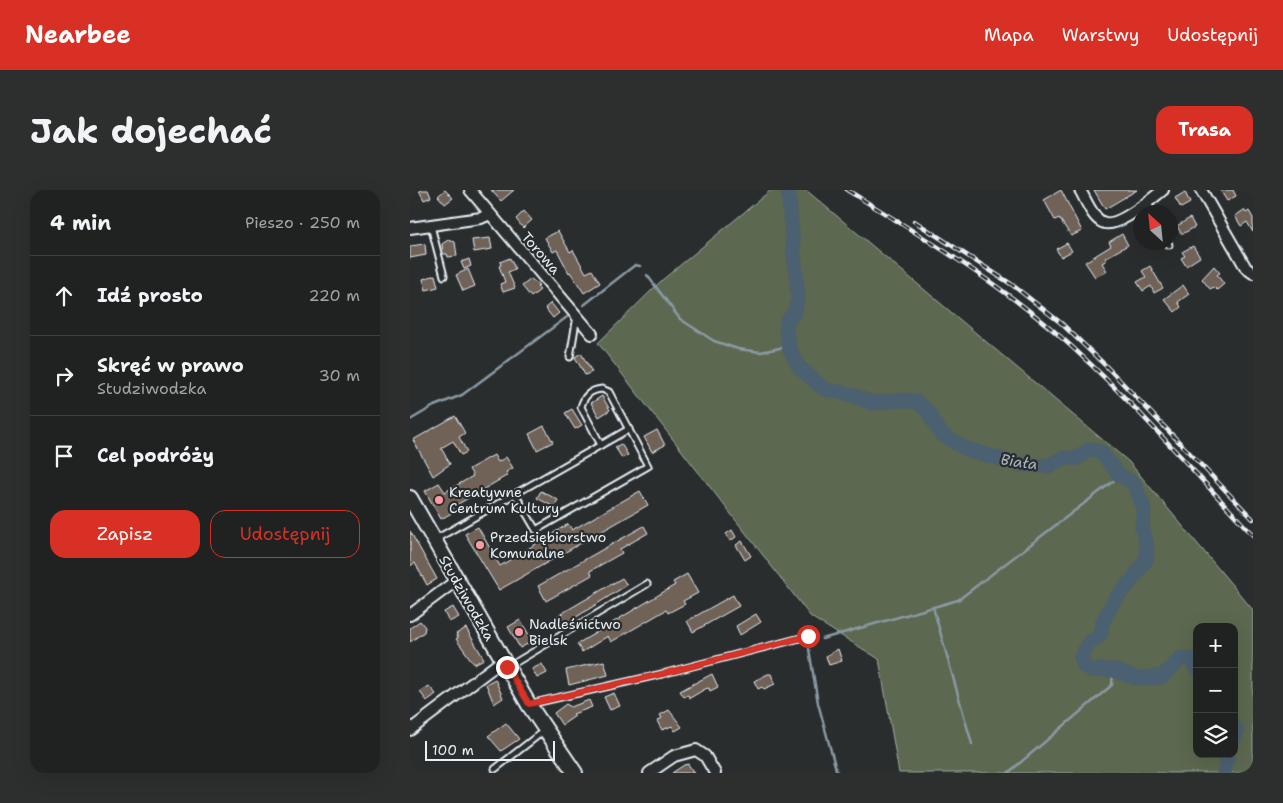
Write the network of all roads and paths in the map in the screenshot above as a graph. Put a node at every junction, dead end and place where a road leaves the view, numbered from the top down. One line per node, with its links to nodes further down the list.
1 (470, 190): 7 (street, Torowa)
2 (1080, 190): 5 (street)
3 (1163, 190): 5 (street)
4 (1201, 190): 10 (street)
5 (1147, 202): 6 (lane)
6 (1148, 205)
7 (490, 214): 8 (street); 12 (street, Torowa)
8 (431, 225): 9 (street); 11 (lane)
9 (410, 228)
10 (1253, 274)
11 (444, 276)
12 (577, 316): 13 (street, Torowa); 14 (lane)
13 (592, 334)
14 (570, 357)
15 (628, 429): 16 (lane); 16 (lane); 17 (lane)
16 (601, 445): 17 (lane)
17 (515, 494): 19 (lane)
18 (411, 504): 19 (street, Studziwodzka)
19 (434, 540): 20 (street, Studziwodzka)
20 (457, 580): 22 (street); 24 (street, Studziwodzka)
21 (647, 584): 24 (lane)
22 (410, 615)
23 (808, 636): 25 (lane)
24 (505, 664): 25 (street, Studziwodzka); 26 (street)
25 (529, 704): 27 (street, Studziwodzka)
26 (410, 730)
27 (545, 730): 28 (lane); 29 (street, Studziwodzka)
28 (495, 769)
29 (575, 773)
30 (649, 773): 31 (street)
31 (715, 773)

